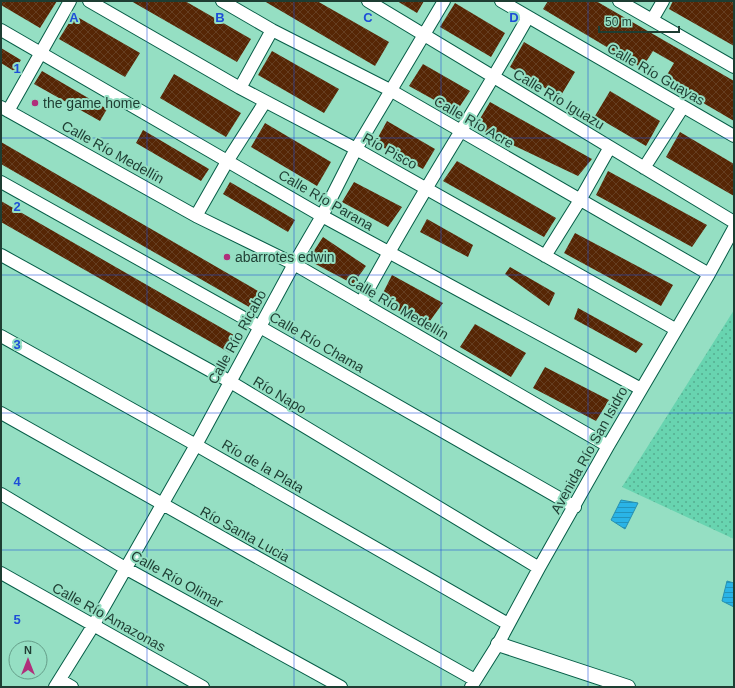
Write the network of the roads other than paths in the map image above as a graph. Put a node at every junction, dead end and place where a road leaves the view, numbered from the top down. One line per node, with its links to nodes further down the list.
1 (70, 1): 16 (street)
2 (89, 1): 9 (street, Río Pisco)
3 (222, 1): 10 (street, Calle Río Acre)
4 (368, 1): 15 (street, Calle Río Iguazu)
5 (444, 1): 15 (street, Calle Río Ricabo)
6 (501, 1): 11 (street, Calle Río Guayas)
7 (619, 1): 12 (street)
8 (663, 1): 12 (street)
9 (104, 5): 19 (street, Río Pisco)
10 (240, 5): 14 (street, Calle Río Acre)
11 (528, 17): 18 (street); 22 (street, Calle Río Guayas)
12 (652, 20): 17 (street)
13 (1, 30): 16 (street, Calle Río Parana)
14 (272, 30): 19 (street); 20 (street, Calle Río Acre)
15 (424, 34): 18 (street, Calle Río Iguazu); 20 (street, Calle Río Ricabo)
16 (40, 54): 23 (street); 28 (street, Calle Río Parana)
17 (734, 67)
18 (494, 77): 24 (street); 26 (street, Calle Río Iguazu)
19 (240, 88): 21 (street, Río Pisco)
20 (390, 90): 24 (street, Calle Río Acre); 27 (street, Calle Río Ricabo)
21 (265, 102): 27 (street, Río Pisco); 28 (street)
22 (683, 107): 25 (street, Calle Río Guayas); 29 (street)
23 (5, 109): 33 (street, Calle Río Medellín)
24 (460, 131): 31 (street); 32 (street, Calle Río Acre)
25 (734, 136)
26 (610, 147): 29 (street, Calle Río Iguazu); 32 (street)
27 (356, 149): 31 (street, Río Pisco); 34 (street, Calle Río Ricabo)
28 (228, 160): 33 (street); 34 (street, Calle Río Parana)
29 (644, 168): 35 (street, Calle Río Iguazu)
30 (1, 182): 43 (street, Calle Río Chama)
31 (425, 188): 37 (street); 39 (street, Río Pisco)
32 (580, 200): 39 (street); 41 (street, Calle Río Acre)
33 (196, 216): 40 (street, Calle Río Medellín)
34 (322, 216): 37 (street, Calle Río Parana); 40 (street, Calle Río Ricabo)
35 (734, 222)
36 (734, 228): 41 (street, Avenida Río San Isidro)
37 (388, 252): 42 (street); 47 (street, Calle Río Parana)
38 (1, 255): 46 (street, Río Napo)
39 (545, 256): 44 (street, Río Pisco)
40 (294, 264): 42 (street, Calle Río Medellín); 43 (street, Calle Río Ricabo)
41 (709, 274): 44 (street, Avenida Río San Isidro)
42 (361, 303): 50 (street, Calle Río Medellín)
43 (260, 327): 46 (street, Calle Río Ricabo); 53 (street, Calle Río Chama)
44 (676, 329): 47 (street, Avenida Río San Isidro)
45 (1, 336): 49 (street, Río de la Plata)
46 (229, 381): 49 (street, Calle Río Ricabo); 55 (street, Río Napo)
47 (641, 389): 50 (street, Avenida Río San Isidro)
48 (1, 413): 52 (street, Río Santa Lucia)
49 (196, 445): 52 (street, Calle Río Ricabo); 57 (street, Río de la Plata)
50 (608, 446): 53 (street, Avenida Río San Isidro)
51 (1, 494): 54 (street, Calle Río Olimar)
52 (162, 504): 54 (street, Calle Río Ricabo); 60 (street, Río Santa Lucia)
53 (575, 507): 55 (street, Avenida Río San Isidro)
54 (125, 568): 58 (street, Calle Río Ricabo); 64 (street, Calle Río Olimar)
55 (539, 568): 57 (street, Avenida Río San Isidro)
56 (1, 573): 58 (street, Calle Río Amazonas)
57 (508, 624): 59 (street, Avenida Río San Isidro)
58 (93, 626): 61 (street, Calle Río Ricabo); 63 (street, Calle Río Amazonas)
59 (498, 644): 60 (street, Avenida Río San Isidro); 65 (street)
60 (473, 683)
61 (57, 684): 62 (street)
62 (72, 687)
63 (203, 687)
64 (341, 687)
65 (628, 687)

